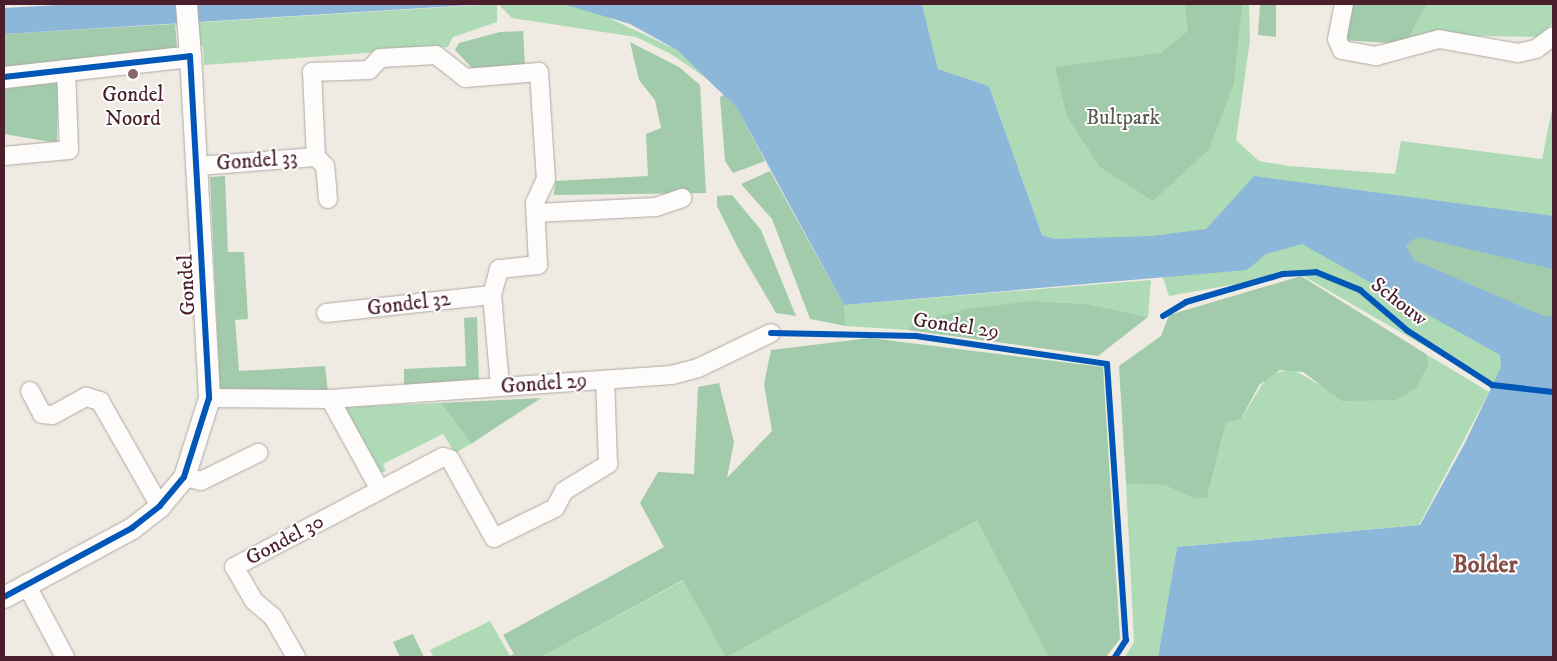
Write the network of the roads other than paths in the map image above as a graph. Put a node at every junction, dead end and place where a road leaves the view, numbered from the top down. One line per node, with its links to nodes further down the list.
1 (186, 4): 4 (street, Gondel)
2 (1344, 4): 3 (street)
3 (1553, 36)
4 (190, 48): 5 (street); 9 (street, Gondel)
5 (66, 69): 6 (street); 7 (street)
6 (4, 77)
7 (4, 156)
8 (316, 157): 9 (street, Gondel 33); 10 (street, Gondel 33); 12 (street, Gondel 33)
9 (198, 166): 19 (street, Gondel)
10 (328, 198)
11 (682, 198): 12 (street)
12 (536, 213): 13 (street)
13 (492, 295): 14 (street, Gondel 32); 17 (street)
14 (326, 312)
15 (771, 333): 16 (street, Gondel 29)
16 (605, 380): 17 (street, Gondel 29); 23 (street)
17 (500, 387): 20 (street, Gondel 29)
18 (30, 391): 24 (street)
19 (209, 398): 20 (street, Gondel 29); 22 (street, Gondel)
20 (330, 399): 23 (street)
21 (258, 453): 22 (street)
22 (184, 477): 24 (street, Gondel)
23 (380, 490): 28 (street, Gondel 30)
24 (160, 506): 25 (street, Gondel)
25 (26, 584): 26 (street, Gondel); 27 (street)
26 (4, 597)
27 (65, 657)
28 (296, 657)

